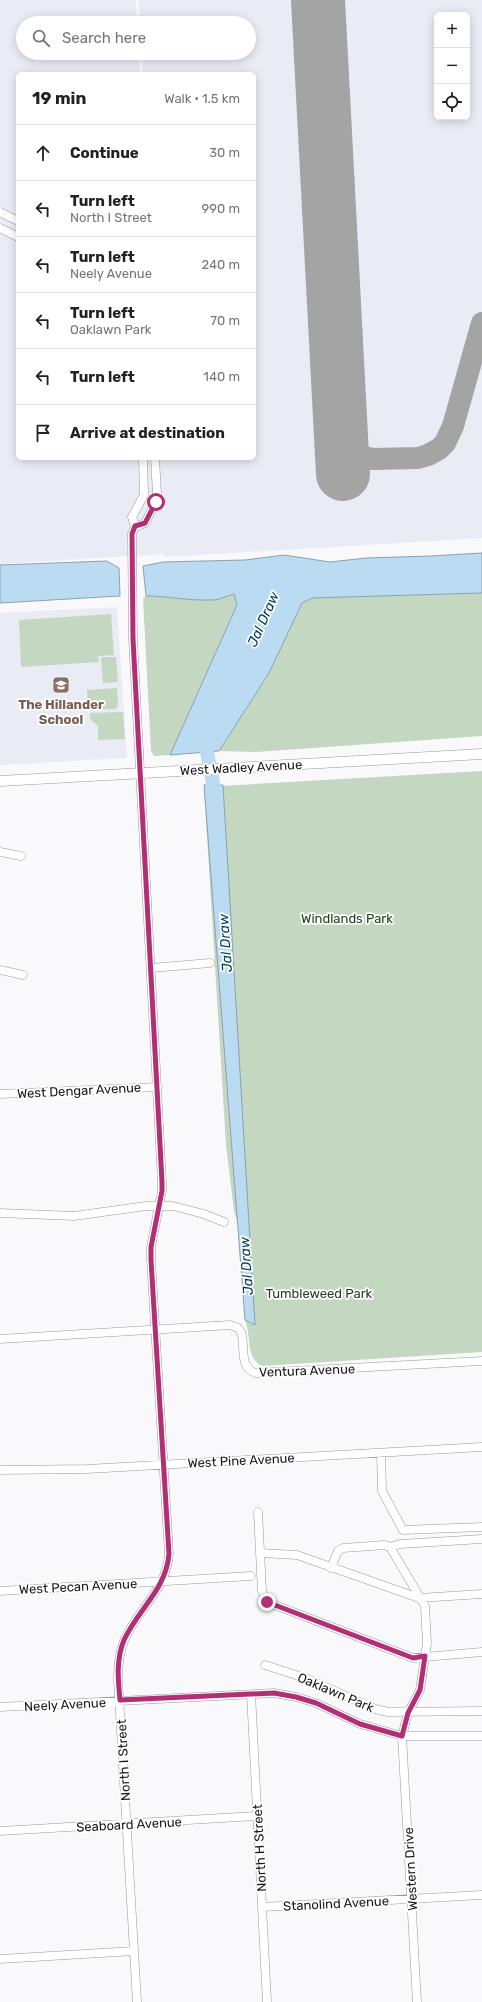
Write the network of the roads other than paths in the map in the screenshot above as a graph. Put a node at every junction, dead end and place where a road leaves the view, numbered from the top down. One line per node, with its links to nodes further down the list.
1 (0, 212): 2 (street)
2 (16, 220)
3 (0, 228): 4 (street)
4 (16, 236)
5 (143, 460): 7 (street, North I Street)
6 (155, 460): 7 (street)
7 (135, 526): 9 (street, North I Street)
8 (482, 754): 9 (main road, West Wadley Avenue)
9 (140, 772): 10 (main road, West Wadley Avenue); 14 (street, North I Street)
10 (0, 781)
11 (0, 852): 12 (street)
12 (21, 856)
13 (210, 963): 14 (street)
14 (151, 968): 17 (street, North I Street)
15 (0, 970): 16 (street)
16 (23, 975)
17 (158, 1087): 18 (street, West Dengar Avenue); 19 (street, North I Street)
18 (0, 1094)
19 (159, 1206): 20 (street); 21 (street); 22 (street, North I Street)
20 (0, 1213)
21 (224, 1222)
22 (155, 1329): 23 (street, Ventura Avenue); 24 (street, Ventura Avenue); 27 (street, North I Street)
23 (0, 1339)
24 (482, 1361)
25 (482, 1447): 26 (street, West Pine Avenue)
26 (381, 1453): 27 (street, West Pine Avenue); 30 (street)
27 (163, 1464): 28 (street, West Pine Avenue); 36 (street, North I Street)
28 (0, 1470)
29 (258, 1512): 33 (street)
30 (482, 1527)
31 (482, 1539): 32 (street)
32 (390, 1547): 34 (street); 39 (street)
33 (260, 1553): 34 (street); 41 (street)
34 (331, 1568): 39 (street)
35 (251, 1576): 36 (street, West Pecan Avenue)
36 (163, 1581): 37 (street, West Pecan Avenue); 44 (street, North I Street)
37 (0, 1591)
38 (482, 1594): 39 (street)
39 (419, 1598): 41 (street)
40 (482, 1652): 41 (street)
41 (425, 1656): 47 (street)
42 (265, 1665): 47 (street, Oaklawn Park)
43 (251, 1694): 44 (street, Neely Avenue); 48 (street, Neely Avenue); 50 (street, North H Street)
44 (120, 1700): 45 (street, Neely Avenue); 51 (street, North I Street)
45 (0, 1707)
46 (482, 1711): 47 (street, Oaklawn Park)
47 (408, 1713): 48 (street)
48 (402, 1736): 49 (street, Neely Avenue); 54 (street, Western Drive)
49 (482, 1736)
50 (258, 1816): 51 (street, Seaboard Avenue); 55 (street, North H Street)
51 (127, 1824): 52 (street, Seaboard Avenue); 56 (street, North I Street)
52 (0, 1831)
53 (482, 1895): 54 (street, Stanolind Avenue)
54 (411, 1899): 55 (street, Stanolind Avenue); 60 (street, Western Drive)
55 (262, 1907): 59 (street, North H Street)
56 (134, 1952): 57 (street); 58 (street, North I Street)
57 (0, 1959)
58 (137, 2002)
59 (268, 2002)
60 (417, 2002)

